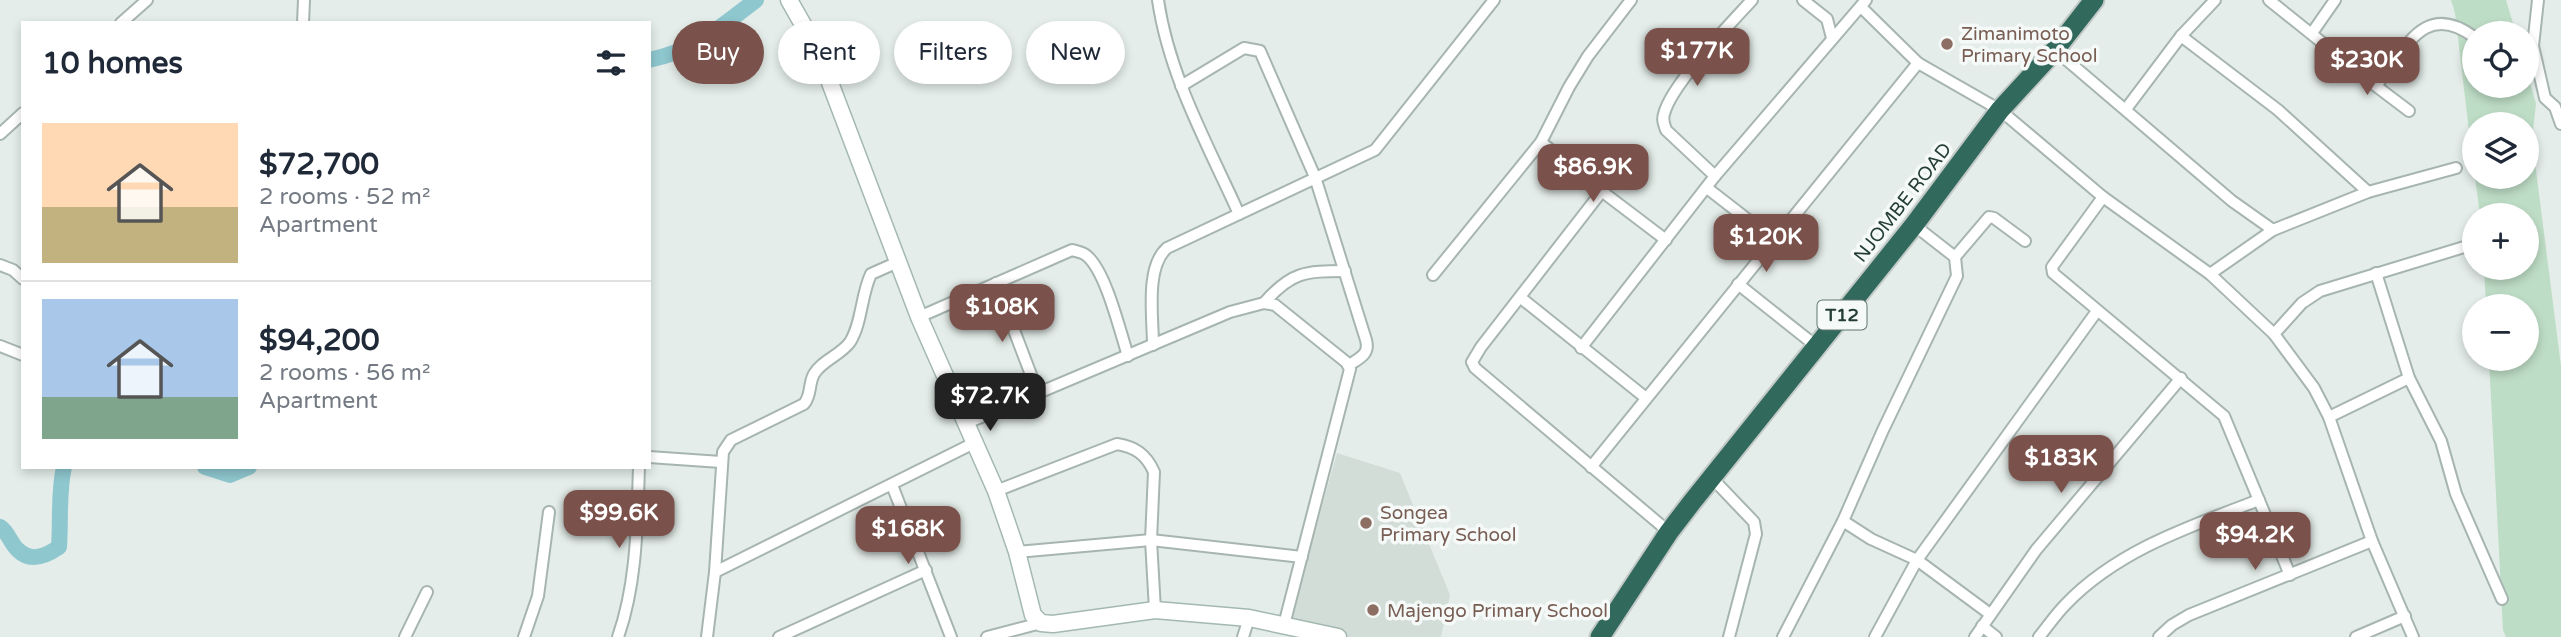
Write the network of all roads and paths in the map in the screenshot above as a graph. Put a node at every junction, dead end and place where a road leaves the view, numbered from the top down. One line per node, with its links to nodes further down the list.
1 (148, 0): 15 (street)
2 (304, 0): 16 (street)
3 (789, 0): 48 (street)
4 (1158, 0): 24 (street)
5 (1494, 0): 35 (street)
6 (1631, 0): 32 (street)
7 (1752, 0): 34 (street)
8 (1803, 0): 20 (street)
9 (2094, 0): 21 (highway, NJOMBE ROAD / T12)
10 (2215, 0): 19 (street)
11 (2269, 0): 18 (street)
12 (2335, 0): 18 (street)
13 (2538, 0): 25 (street)
14 (1863, 4): 20 (street); 22 (street)
15 (123, 21)
16 (303, 21)
17 (2462, 24): 23 (street)
18 (2312, 33): 23 (street)
19 (2181, 36): 26 (street); 38 (street)
20 (1832, 38): 34 (street)
21 (2055, 50): 26 (street); 27 (highway, NJOMBE ROAD / T12)
22 (1918, 63): 27 (street); 44 (street)
23 (2370, 81): 28 (street)
24 (1181, 86): 35 (street); 40 (street)
25 (2558, 106): 30 (street)
26 (2126, 109): 42 (street)
27 (2000, 110): 39 (street); 41 (highway, NJOMBE ROAD / T12)
28 (2409, 111)
29 (21, 115): 31 (street)
30 (2561, 124)
31 (0, 134)
32 (1541, 142): 37 (street); 53 (street)
33 (2456, 168): 38 (street)
34 (1715, 176): 36 (street)
35 (1315, 177): 40 (street); 50 (street)
36 (1707, 188): 43 (street); 44 (street)
37 (1602, 191): 43 (street); 57 (street)
38 (2368, 191): 42 (street)
39 (2103, 197): 52 (street); 59 (street)
40 (1239, 214): 62 (street)
41 (1914, 225): 47 (street); 64 (highway, NJOMBE ROAD / T12)
42 (2273, 230): 52 (street)
43 (1666, 240): 65 (street)
44 (1774, 240): 56 (street)
45 (2025, 241): 47 (street)
46 (2462, 248): 51 (street)
47 (1955, 257): 85 (street)
48 (898, 262): 60 (street); 77 (street)
49 (0, 265): 54 (street)
50 (1345, 271): 58 (street); 68 (street)
51 (2376, 273): 61 (street); 70 (street)
52 (2210, 274): 61 (street)
53 (1433, 275)
54 (21, 277)
55 (996, 283): 60 (street); 67 (street); 71 (street)
56 (1738, 284): 64 (street); 72 (street)
57 (1521, 298): 65 (street); 78 (street)
58 (1264, 303): 62 (street); 68 (street)
59 (2097, 311): 69 (street); 91 (street)
60 (919, 317): 74 (street)
61 (2273, 334): 73 (street)
62 (1153, 345): 67 (street)
63 (0, 346): 66 (street)
64 (1816, 346): 80 (highway, NJOMBE ROAD / T12)
65 (1581, 348): 72 (street)
66 (21, 354)
67 (1128, 356): 71 (street)
68 (1349, 365): 90 (street)
69 (2181, 378): 83 (street); 98 (street)
70 (2409, 378): 73 (street); 96 (street)
71 (1038, 393): 74 (street)
72 (1646, 398): 78 (street)
73 (2329, 417): 88 (street)
74 (967, 424): 75 (street)
75 (974, 443): 81 (street); 82 (street)
76 (651, 457): 77 (street)
77 (721, 462): 93 (street)
78 (1591, 467): 86 (street)
79 (639, 469): 106 (street)
80 (1711, 477): 86 (highway, NJOMBE ROAD / T12); 114 (street)
81 (892, 485): 92 (street); 93 (street)
82 (996, 491): 87 (street); 89 (street)
83 (2259, 500): 94 (street); 119 (street)
84 (549, 512): 105 (street)
85 (1843, 521): 91 (street); 115 (street)
86 (1668, 532): 113 (highway, NJOMBE ROAD / T12)
87 (1151, 540): 89 (street); 90 (street); 97 (street)
88 (2372, 541): 94 (street); 99 (street)
89 (1017, 552): 101 (street)
90 (1301, 557): 102 (street)
91 (1917, 560): 98 (street); 116 (street)
92 (926, 570): 108 (street); 109 (street)
93 (715, 572): 107 (street)
94 (2290, 575): 120 (street)
95 (427, 592): 104 (street)
96 (2502, 599)
97 (1154, 610): 100 (street); 101 (street)
98 (1990, 614): 103 (street)
99 (2405, 616): 121 (street); 122 (street)
100 (1249, 618): 102 (street); 111 (street)
101 (1041, 623): 110 (street)
102 (1284, 625): 112 (street)
103 (1982, 626): 117 (street); 118 (street)
104 (405, 637)
105 (524, 637)
106 (618, 637)
107 (707, 637)
108 (779, 637)
109 (951, 637)
110 (987, 637)
111 (1243, 637)
112 (1338, 637)
113 (1600, 637)
114 (1729, 637)
115 (1783, 637)
116 (1875, 637)
117 (1975, 637)
118 (1996, 637)
119 (2039, 637)
120 (2159, 637)
121 (2356, 637)
122 (2413, 637)

